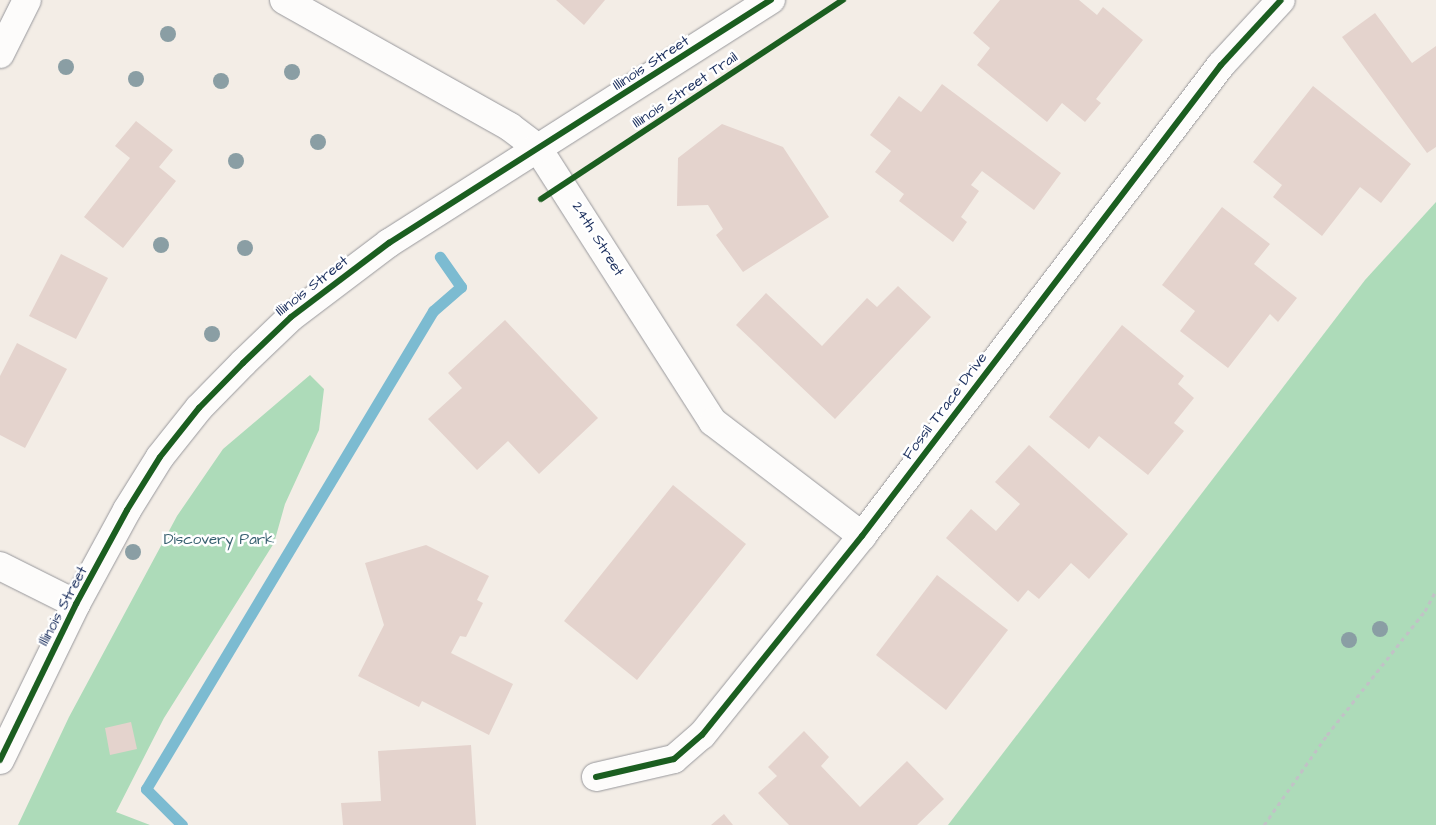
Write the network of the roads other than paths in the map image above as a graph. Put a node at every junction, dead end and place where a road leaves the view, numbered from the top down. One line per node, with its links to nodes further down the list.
1 (27, 0): 5 (street)
2 (284, 0): 6 (street, 24th Street)
3 (771, 0): 6 (street, Illinois Street)
4 (1281, 0): 7 (street, Fossil Trace Drive)
5 (0, 54)
6 (537, 147): 7 (street, 24th Street); 9 (street, Illinois Street)
7 (862, 536): 11 (street, Fossil Trace Drive)
8 (0, 566): 9 (street)
9 (76, 604): 10 (street, Illinois Street)
10 (0, 760)
11 (596, 777)

